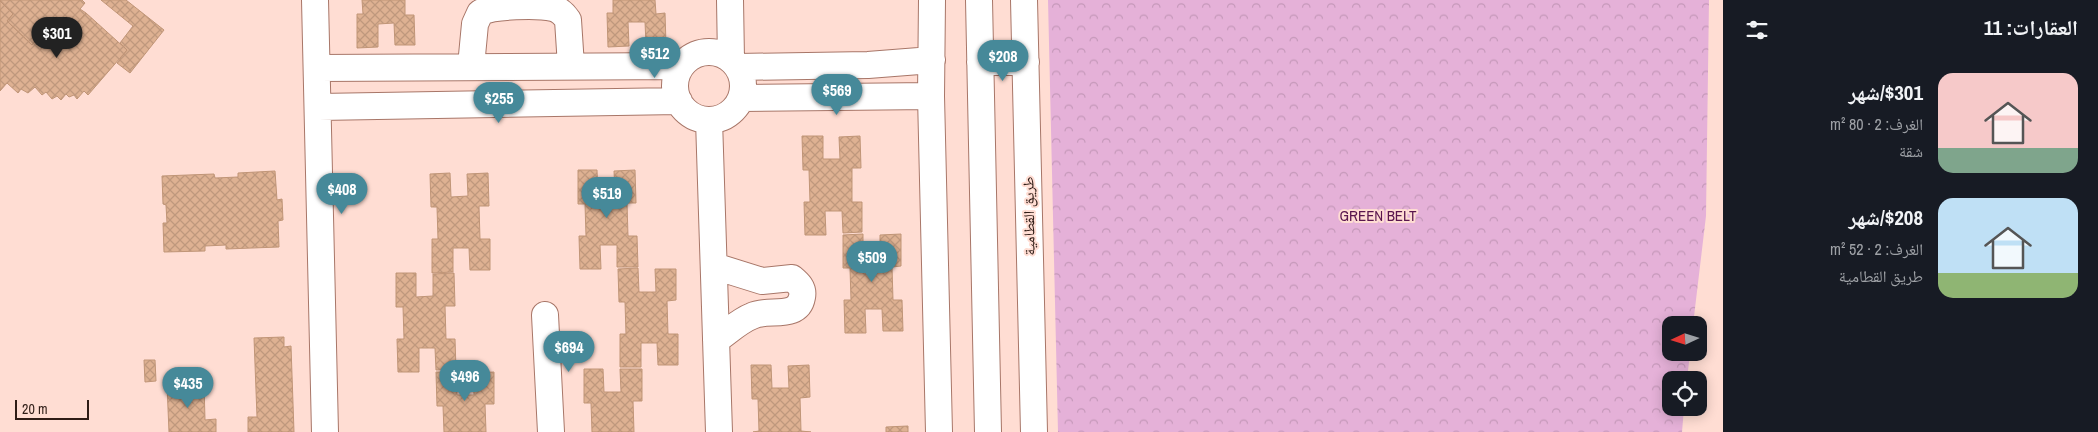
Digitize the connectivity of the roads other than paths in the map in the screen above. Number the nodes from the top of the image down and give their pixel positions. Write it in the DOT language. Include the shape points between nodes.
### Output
graph roads {
  1 [pos="315,0"];
  2 [pos="730,0"];
  3 [pos="932,0"];
  4 [pos="979,0"];
  5 [pos="1024,0"];
  6 [pos="932,60"];
  7 [pos="980,62"];
  8 [pos="1026,62"];
  9 [pos="734,63"];
  10 [pos="471,66"];
  11 [pos="571,66"];
  12 [pos="681,66"];
  13 [pos="318,68"];
  14 [pos="931,96"];
  15 [pos="742,98"];
  16 [pos="679,101"];
  17 [pos="319,107"];
  18 [pos="709,120"];
  19 [pos="714,266"];
  20 [pos="545,315"];
  21 [pos="716,340"];
  22 [pos="325,432"];
  23 [pos="551,432"];
  24 [pos="719,432"];
  25 [pos="939,432"];
  26 [pos="988,432"];
  27 [pos="1034,432"];
  1 -- 13 [label="street"];
  2 -- 9 [label="street"];
  3 -- 6 [label="street"];
  4 -- 7 [label="street"];
  5 -- 8 [label="street, طريق القطامية"];
  6 -- 9 [label="street" via="868,65"];
  6 -- 14 [label="street"];
  7 -- 8 [label="street"];
  7 -- 26 [label="street"];
  8 -- 27 [label="street, طريق القطامية"];
  9 -- 12 [label="street" via="722,54 704,52 695,54"];
  9 -- 15 [label="street" via="743,82"];
  10 -- 11 [label="street"];
  10 -- 11 [label="street" via="475,24 480,12 492,8 534,8 559,10 568,20"];
  10 -- 13 [label="street"];
  11 -- 12 [label="street"];
  12 -- 16 [label="street" via="675,83"];
  13 -- 17 [label="street"];
  14 -- 15 [label="street"];
  14 -- 25 [label="street"];
  15 -- 18 [label="street" via="725,116"];
  16 -- 17 [label="street"];
  16 -- 18 [label="street" via="688,113"];
  17 -- 22 [label="street"];
  18 -- 19 [label="street"];
  19 -- 21 [label="street"];
  19 -- 21 [label="street" via="762,280 792,278 800,285 803,295 800,305 792,311 751,316"];
  20 -- 23 [label="street"];
  21 -- 24 [label="street"];
}
